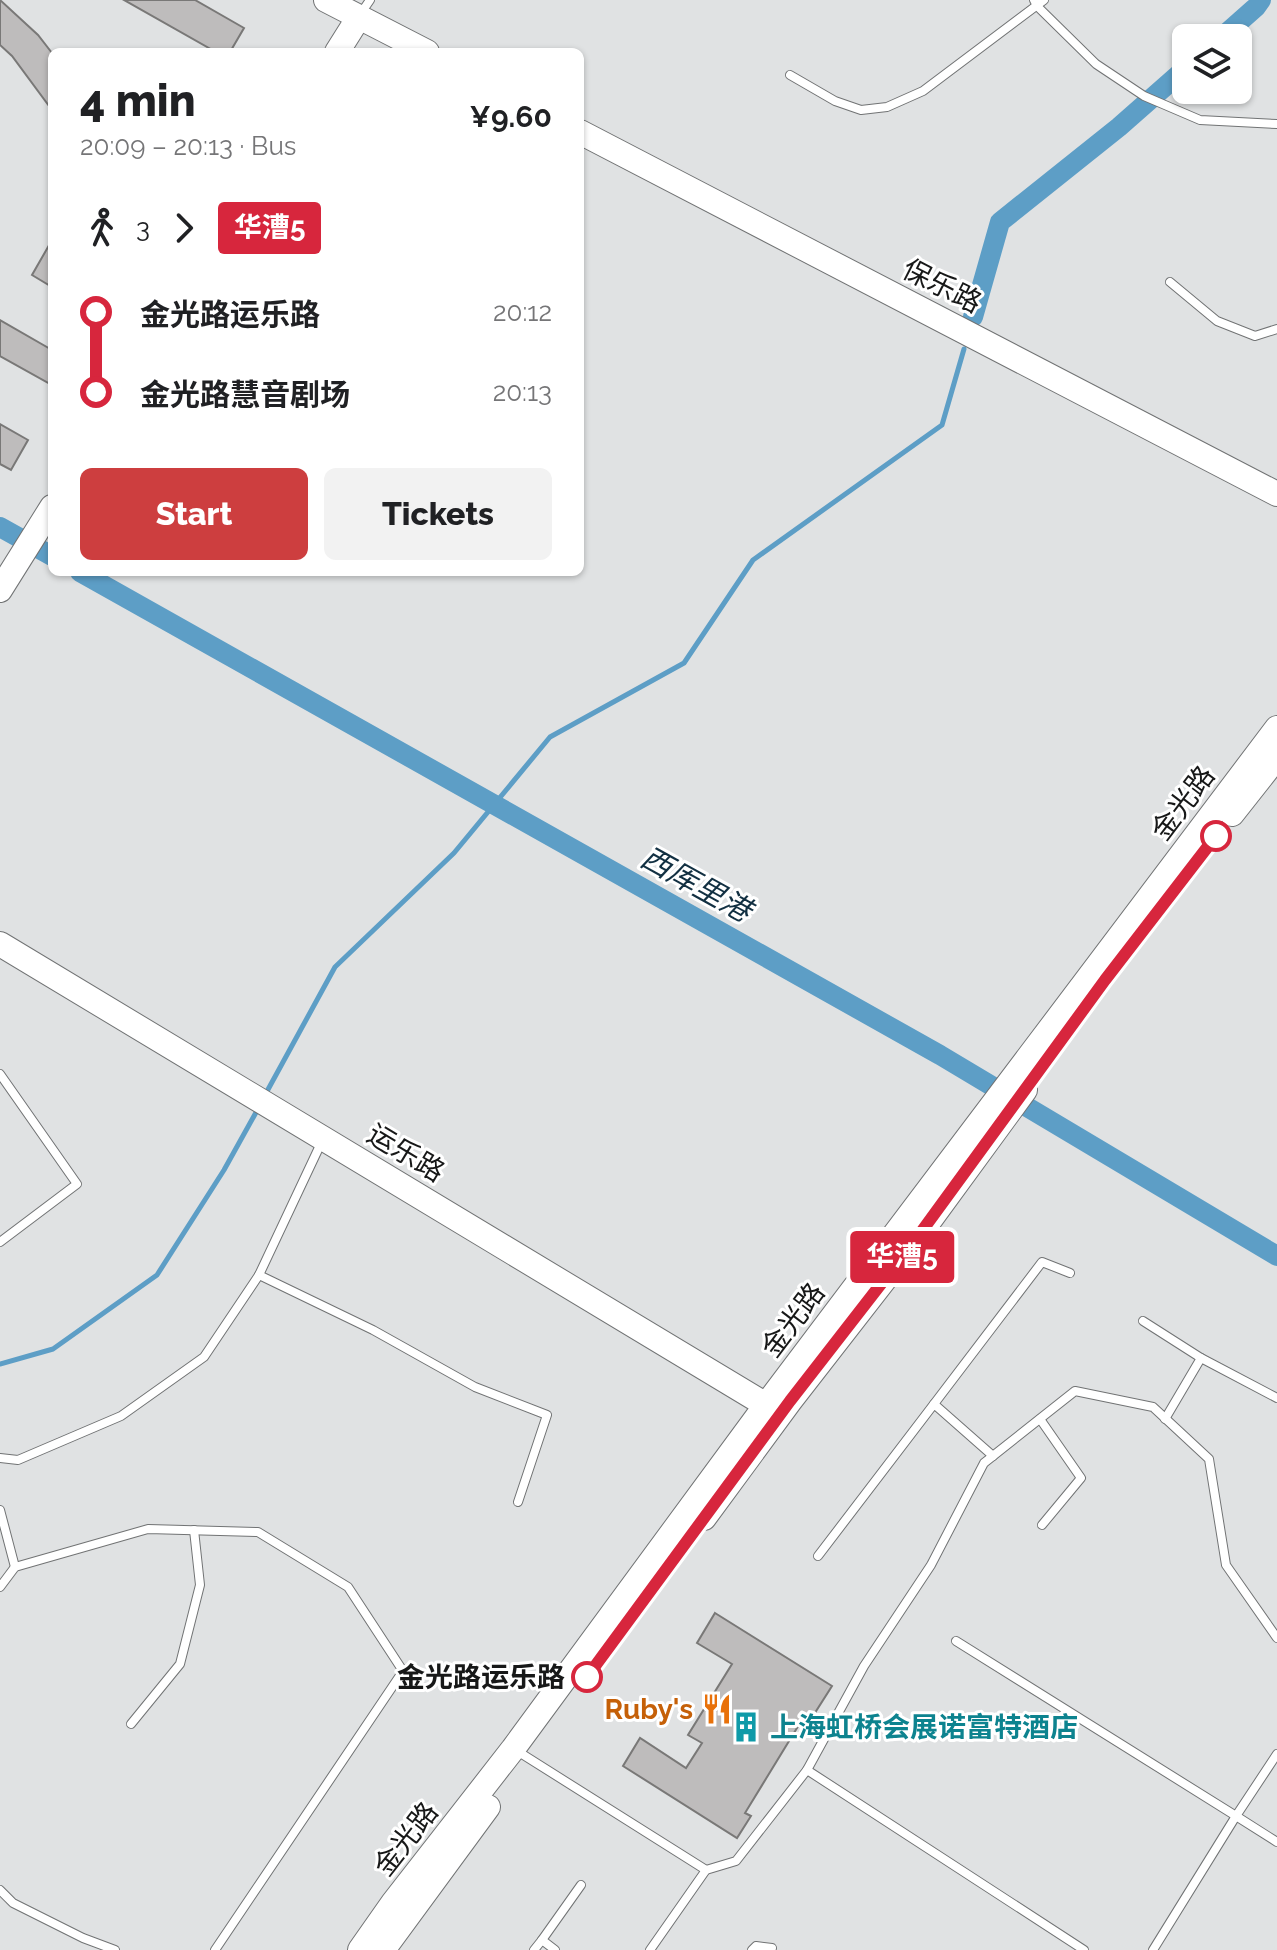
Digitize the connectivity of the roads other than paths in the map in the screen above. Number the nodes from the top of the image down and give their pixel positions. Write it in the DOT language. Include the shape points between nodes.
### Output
graph roads {
  1 [pos="326,0"];
  2 [pos="1038,2"];
  3 [pos="365,8"];
  4 [pos="340,48"];
  5 [pos="421,48"];
  6 [pos="790,75"];
  7 [pos="1277,124"];
  8 [pos="584,134"];
  9 [pos="1170,282"];
  10 [pos="1277,329"];
  11 [pos="1277,494"];
  12 [pos="48,513"];
  13 [pos="4,583"];
  14 [pos="1277,728"];
  15 [pos="1277,757"];
  16 [pos="0,944"];
  17 [pos="0,1074"];
  18 [pos="985,1130"];
  19 [pos="323,1139"];
  20 [pos="0,1242"];
  21 [pos="1070,1273"];
  22 [pos="259,1275"];
  23 [pos="1143,1321"];
  24 [pos="1201,1358"];
  25 [pos="1277,1398"];
  26 [pos="934,1404"];
  27 [pos="774,1408"];
  28 [pos="1040,1419"];
  29 [pos="1165,1419"];
  30 [pos="993,1456"];
  31 [pos="0,1458"];
  32 [pos="518,1502"];
  33 [pos="0,1510"];
  34 [pos="1042,1525"];
  35 [pos="194,1530"];
  36 [pos="818,1556"];
  37 [pos="15,1567"];
  38 [pos="0,1587"];
  39 [pos="1277,1638"];
  40 [pos="956,1641"];
  41 [pos="131,1724"];
  42 [pos="520,1753"];
  43 [pos="1277,1754"];
  44 [pos="807,1770"];
  45 [pos="1236,1816"];
  46 [pos="1277,1842"];
  47 [pos="706,1870"];
  48 [pos="581,1885"];
  49 [pos="0,1890"];
  50 [pos="542,1940"];
  51 [pos="772,1948"];
  52 [pos="115,1950"];
  53 [pos="215,1950"];
  54 [pos="360,1950"];
  55 [pos="383,1950"];
  56 [pos="534,1950"];
  57 [pos="555,1950"];
  58 [pos="650,1950"];
  59 [pos="752,1950"];
  60 [pos="1084,1950"];
  61 [pos="1153,1950"];
  1 -- 3 [label="street"];
  2 -- 6 [label="lane" via="923,91 887,107 861,110"];
  2 -- 7 [label="lane" via="1096,64 1144,96 1200,120"];
  3 -- 4 [label="street"];
  3 -- 5 [label="street"];
  8 -- 11 [label="street, 保乐路"];
  9 -- 10 [label="lane" via="1217,321 1255,336"];
  12 -- 13 [label="street"];
  14 -- 18 [label="street, 金光路" via="1012,1079"];
  15 -- 18 [label="street, 金光路" via="1040,1069"];
  16 -- 19 [label="street, 运乐路"];
  17 -- 20 [label="lane" via="77,1184"];
  18 -- 27 [label="street, 金光路"];
  19 -- 22 [label="lane"];
  19 -- 27 [label="street, 运乐路"];
  21 -- 26 [label="lane" via="1042,1262"];
  22 -- 31 [label="lane" via="204,1357 121,1416 18,1460"];
  22 -- 32 [label="lane" via="475,1387 547,1415"];
  23 -- 24 [label="lane"];
  24 -- 25 [label="lane"];
  24 -- 29 [label="lane"];
  26 -- 30 [label="lane"];
  26 -- 36 [label="lane"];
  27 -- 42 [label="street, 金光路"];
  28 -- 29 [label="lane" via="1075,1391 1153,1407"];
  28 -- 30 [label="lane"];
  28 -- 34 [label="lane" via="1081,1478"];
  29 -- 39 [label="lane" via="1209,1459 1226,1565"];
  30 -- 44 [label="lane" via="984,1463 931,1565 864,1666"];
  33 -- 37 [label="lane"];
  35 -- 37 [label="lane" via="148,1529"];
  35 -- 41 [label="lane" via="200,1585 180,1664"];
  35 -- 53 [label="lane" via="258,1532 348,1587 403,1671"];
  37 -- 38 [label="lane"];
  40 -- 45 [label="lane"];
  42 -- 47 [label="lane"];
  42 -- 54 [label="street, 金光路" via="393,1903"];
  42 -- 55 [label="street, 金光路"];
  43 -- 45 [label="lane"];
  44 -- 47 [label="lane" via="736,1861"];
  44 -- 60 [label="lane"];
  45 -- 46 [label="lane"];
  45 -- 61 [label="lane"];
  47 -- 58 [label="lane"];
  48 -- 50 [label="lane"];
  49 -- 52 [label="lane" via="13,1903"];
  50 -- 56 [label="lane"];
  50 -- 57 [label="lane"];
  51 -- 59 [label="lane"];
}
